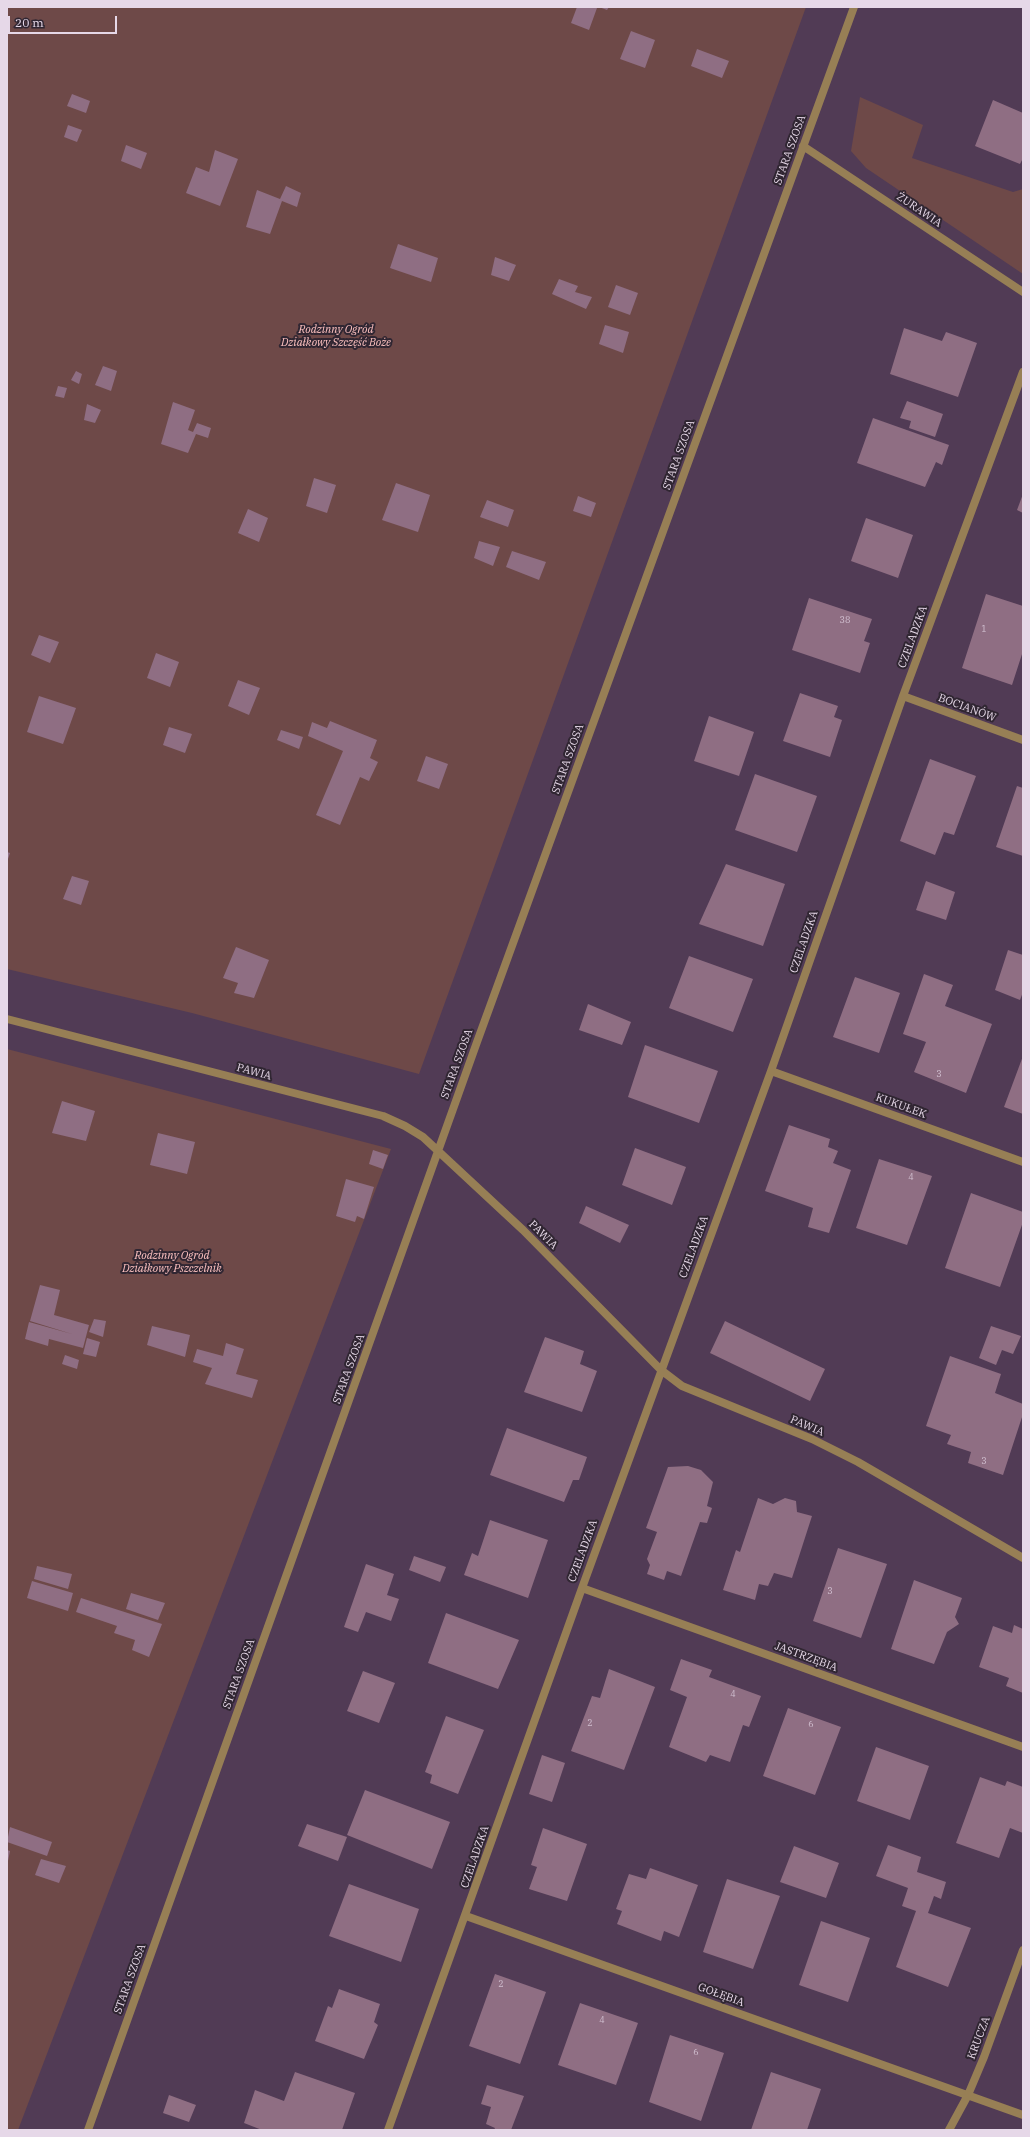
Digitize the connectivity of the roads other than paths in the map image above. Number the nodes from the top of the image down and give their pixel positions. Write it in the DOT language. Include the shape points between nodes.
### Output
graph roads {
  1 [pos="854,7"];
  2 [pos="803,146"];
  3 [pos="1023,292"];
  4 [pos="1023,372"];
  5 [pos="903,696"];
  6 [pos="1023,740"];
  7 [pos="7,1019"];
  8 [pos="771,1070"];
  9 [pos="438,1152"];
  10 [pos="1023,1162"];
  11 [pos="661,1370"];
  12 [pos="1023,1558"];
  13 [pos="582,1588"];
  14 [pos="1023,1747"];
  15 [pos="466,1916"];
  16 [pos="1023,1950"];
  17 [pos="968,2095"];
  18 [pos="1023,2115"];
  19 [pos="88,2130"];
  20 [pos="388,2130"];
  21 [pos="949,2130"];
  1 -- 2 [label="street, STARA SZOSA"];
  2 -- 3 [label="street, ŻURAWIA"];
  2 -- 9 [label="street, STARA SZOSA"];
  4 -- 5 [label="street, CZELADZKA"];
  5 -- 6 [label="street, BOCIANÓW"];
  5 -- 8 [label="street, CZELADZKA"];
  7 -- 9 [label="street, PAWIA" via="383,1116 423,1137"];
  8 -- 10 [label="street, KUKUŁEK"];
  8 -- 11 [label="street, CZELADZKA"];
  9 -- 11 [label="street, PAWIA" via="523,1230"];
  9 -- 19 [label="street, STARA SZOSA"];
  11 -- 12 [label="street, PAWIA" via="682,1386 812,1438"];
  11 -- 13 [label="street, CZELADZKA"];
  13 -- 14 [label="street, JASTRZĘBIA"];
  13 -- 15 [label="street, CZELADZKA"];
  15 -- 17 [label="street, GOŁĘBIA"];
  15 -- 20 [label="street, CZELADZKA"];
  16 -- 17 [label="street, KRUCZA"];
  17 -- 18 [label="street, GOŁĘBIA"];
  17 -- 21 [label="street, KRUCZA"];
}
